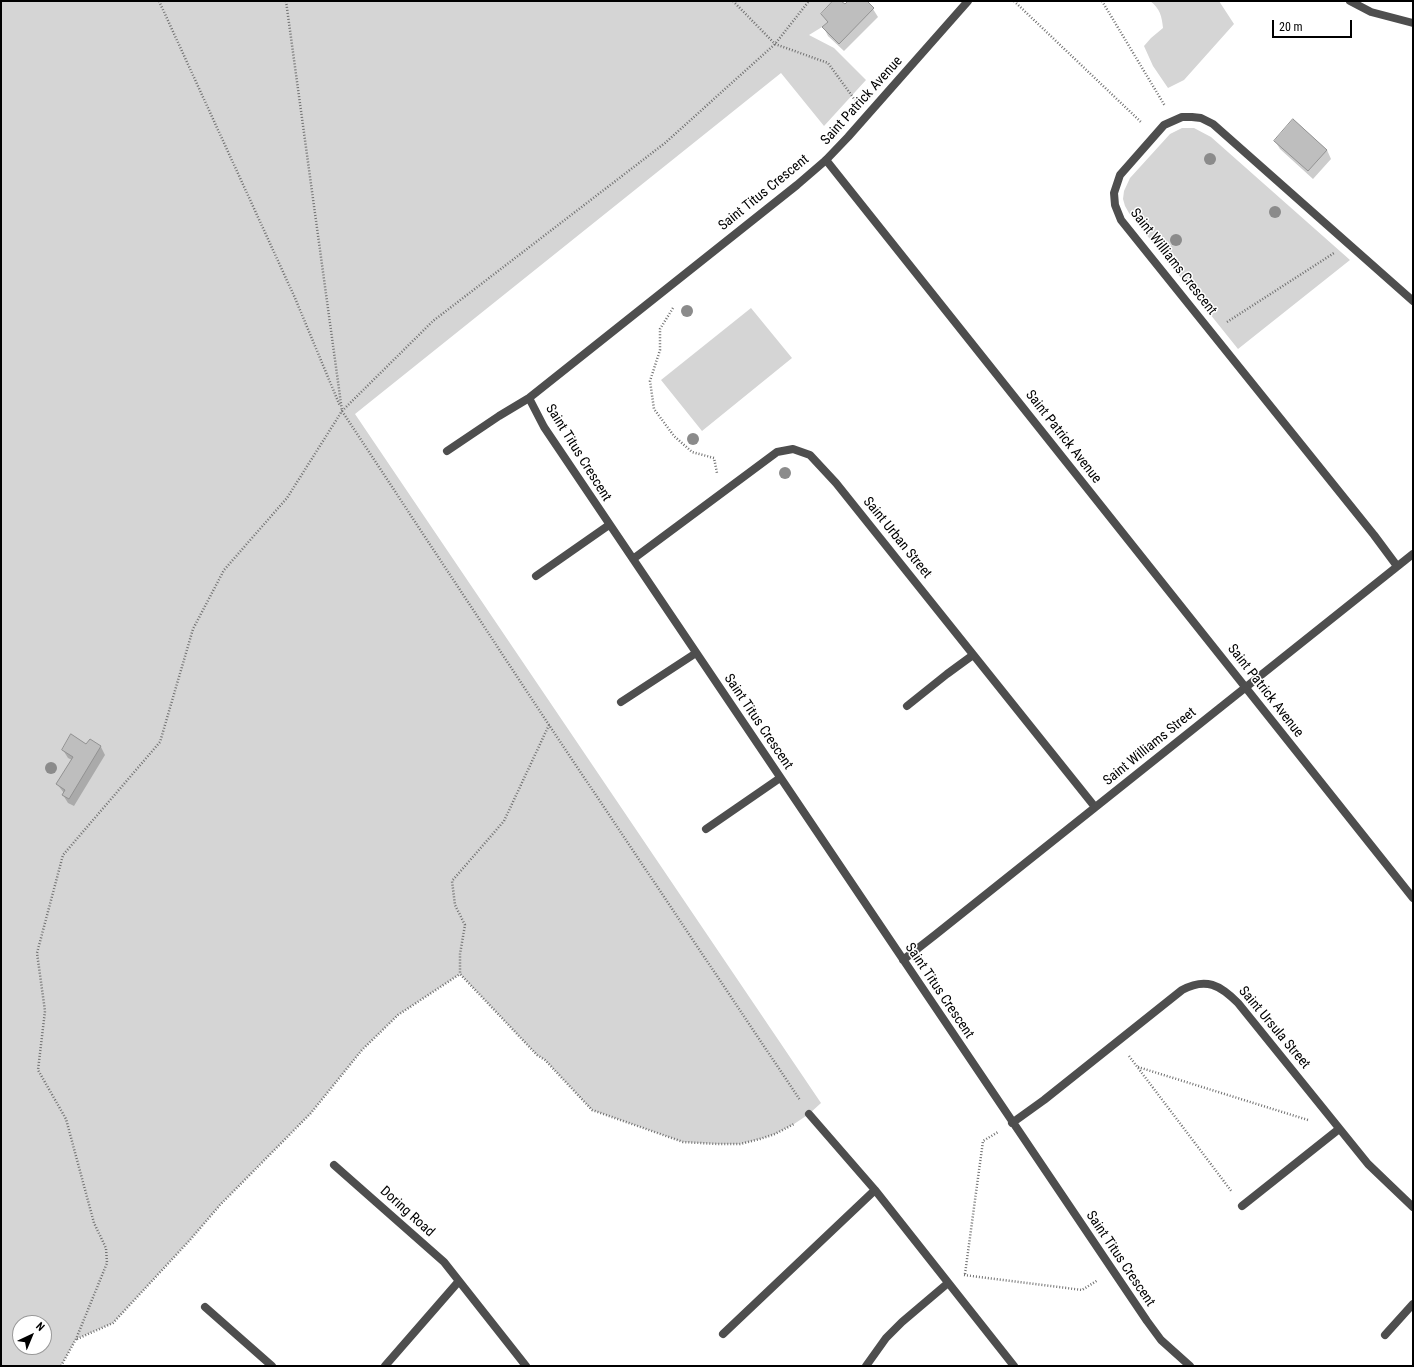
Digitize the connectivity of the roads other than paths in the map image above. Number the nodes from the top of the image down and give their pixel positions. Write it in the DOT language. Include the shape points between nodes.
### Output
graph roads {
  1 [pos="968,1"];
  2 [pos="1350,1"];
  3 [pos="1413,24"];
  4 [pos="826,160"];
  5 [pos="1413,301"];
  6 [pos="530,398"];
  7 [pos="447,451"];
  8 [pos="609,525"];
  9 [pos="1413,554"];
  10 [pos="633,559"];
  11 [pos="1397,566"];
  12 [pos="536,576"];
  13 [pos="696,653"];
  14 [pos="973,655"];
  15 [pos="1245,687"];
  16 [pos="621,702"];
  17 [pos="907,706"];
  18 [pos="780,778"];
  19 [pos="1095,807"];
  20 [pos="706,829"];
  21 [pos="1413,898"];
  22 [pos="903,960"];
  23 [pos="809,1114"];
  24 [pos="1012,1123"];
  25 [pos="1339,1129"];
  26 [pos="334,1165"];
  27 [pos="875,1190"];
  28 [pos="1242,1206"];
  29 [pos="1413,1207"];
  30 [pos="459,1282"];
  31 [pos="948,1283"];
  32 [pos="1413,1304"];
  33 [pos="205,1307"];
  34 [pos="723,1334"];
  35 [pos="1385,1335"];
  36 [pos="272,1366"];
  37 [pos="385,1366"];
  38 [pos="526,1366"];
  39 [pos="866,1366"];
  40 [pos="1014,1366"];
  41 [pos="1190,1366"];
  1 -- 4 [label="street, Saint Patrick Avenue"];
  2 -- 3 [label="street" via="1371,12"];
  4 -- 6 [label="street, Saint Titus Crescent"];
  4 -- 15 [label="street, Saint Patrick Avenue"];
  5 -- 11 [label="street, Saint Williams Crescent" via="1213,124 1201,118 1182,117 1164,125 1120,175 1114,193 1115,205 1121,220"];
  6 -- 7 [label="street"];
  6 -- 8 [label="street, Saint Titus Crescent" via="544,427"];
  8 -- 10 [label="street, Saint Titus Crescent"];
  8 -- 12 [label="street"];
  9 -- 11 [label="street, Saint Williams Street"];
  10 -- 13 [label="street, Saint Titus Crescent"];
  10 -- 14 [label="street, Saint Urban Street" via="777,452 793,449 810,455 836,483"];
  11 -- 15 [label="street, Saint Williams Street"];
  13 -- 16 [label="street"];
  13 -- 18 [label="street, Saint Titus Crescent"];
  14 -- 17 [label="street"];
  14 -- 19 [label="street, Saint Urban Street"];
  15 -- 19 [label="street, Saint Williams Street"];
  15 -- 21 [label="street, Saint Patrick Avenue"];
  18 -- 20 [label="street"];
  18 -- 22 [label="street, Saint Titus Crescent"];
  19 -- 22 [label="street, Saint Williams Street"];
  22 -- 24 [label="street, Saint Titus Crescent"];
  23 -- 27 [label="street"];
  24 -- 25 [label="street, Saint Ursula Street" via="1182,990 1198,983 1210,984 1225,990 1238,1003"];
  24 -- 41 [label="street, Saint Titus Crescent" via="1147,1322 1161,1340"];
  25 -- 28 [label="street"];
  25 -- 29 [label="street, Saint Ursula Street" via="1368,1164"];
  26 -- 30 [label="street, Doring Road" via="444,1262"];
  27 -- 31 [label="street"];
  27 -- 34 [label="street"];
  30 -- 37 [label="street"];
  30 -- 38 [label="street, Doring Road"];
  31 -- 39 [label="street" via="886,1338"];
  31 -- 40 [label="street"];
  32 -- 35 [label="street"];
  33 -- 36 [label="street"];
}
